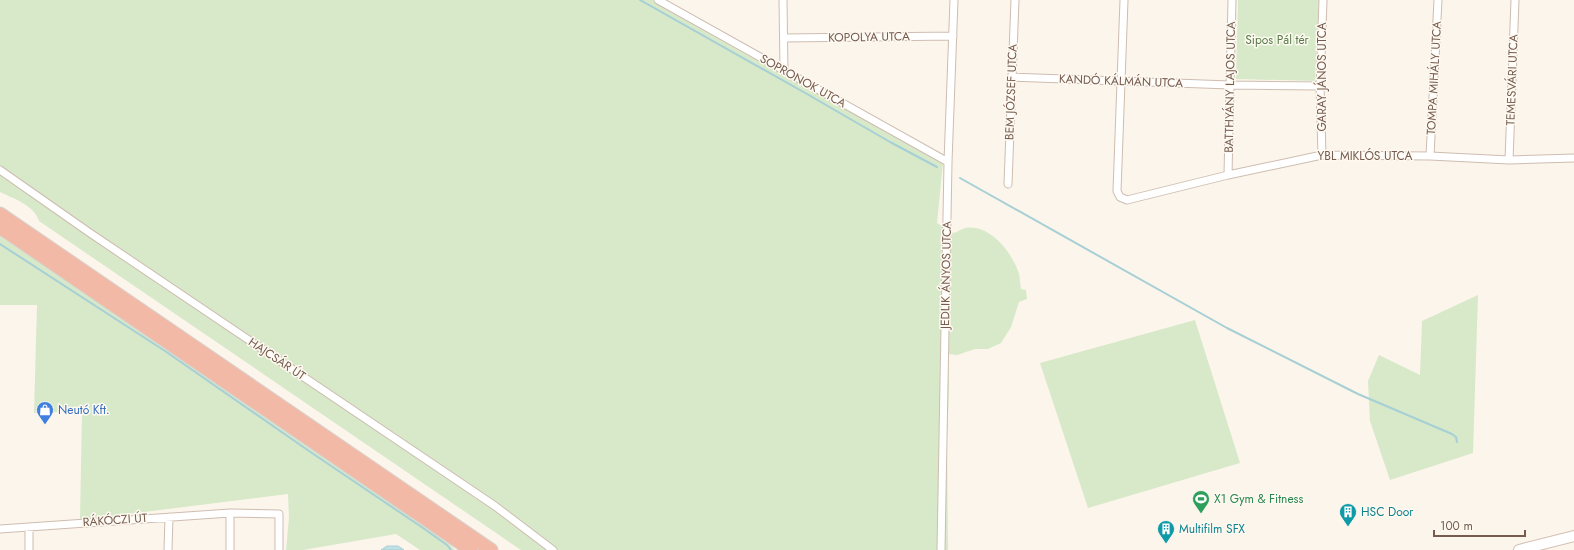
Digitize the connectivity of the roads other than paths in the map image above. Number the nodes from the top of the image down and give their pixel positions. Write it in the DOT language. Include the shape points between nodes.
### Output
graph roads {
  1 [pos="658,0"];
  2 [pos="783,0"];
  3 [pos="954,0"];
  4 [pos="1015,0"];
  5 [pos="1124,0"];
  6 [pos="1232,0"];
  7 [pos="1323,0"];
  8 [pos="1438,0"];
  9 [pos="1515,0"];
  10 [pos="953,36"];
  11 [pos="784,38"];
  12 [pos="784,71"];
  13 [pos="1011,77"];
  14 [pos="1120,82"];
  15 [pos="1230,85"];
  16 [pos="1320,86"];
  17 [pos="1322,155"];
  18 [pos="1430,156"];
  19 [pos="1574,158"];
  20 [pos="1510,160"];
  21 [pos="948,162"];
  22 [pos="0,170"];
  23 [pos="1228,174"];
  24 [pos="1008,184"];
  25 [pos="0,214"];
  26 [pos="0,227"];
  27 [pos="403,502"];
  28 [pos="230,513"];
  29 [pos="169,517"];
  30 [pos="29,527"];
  31 [pos="0,529"];
  32 [pos="1574,536"];
  33 [pos="29,550"];
  34 [pos="168,550"];
  35 [pos="230,550"];
  36 [pos="279,550"];
  37 [pos="457,550"];
  38 [pos="471,550"];
  39 [pos="491,550"];
  40 [pos="553,550"];
  41 [pos="942,550"];
  42 [pos="1519,550"];
  1 -- 12 [label="street, SOPRONOK UTCA"];
  2 -- 11 [label="street"];
  3 -- 10 [label="street, JEDLIK ÁNYOS UTCA"];
  4 -- 13 [label="street, BEM JÓZSEF UTCA"];
  5 -- 14 [label="street"];
  6 -- 15 [label="street, BATTHYÁNY LAJOS UTCA"];
  7 -- 16 [label="street, GARAY JÁNOS UTCA"];
  8 -- 18 [label="street, TOMPA MIHÁLY UTCA"];
  9 -- 20 [label="street, TEMESVÁRI UTCA"];
  10 -- 11 [label="street, KOPOLYA UTCA"];
  10 -- 21 [label="street, JEDLIK ÁNYOS UTCA"];
  11 -- 12 [label="street"];
  12 -- 21 [label="street, SOPRONOK UTCA"];
  13 -- 14 [label="street, KANDÓ KÁLMÁN UTCA"];
  13 -- 24 [label="street, BEM JÓZSEF UTCA"];
  14 -- 15 [label="street, KANDÓ KÁLMÁN UTCA"];
  14 -- 23 [label="street, YBL MIKLÓS UTCA" via="1117,191 1120,197 1127,200"];
  15 -- 16 [label="street"];
  15 -- 23 [label="street, BATTHYÁNY LAJOS UTCA"];
  16 -- 17 [label="street, GARAY JÁNOS UTCA"];
  17 -- 18 [label="street, YBL MIKLÓS UTCA"];
  17 -- 23 [label="street, YBL MIKLÓS UTCA"];
  18 -- 20 [label="street, YBL MIKLÓS UTCA"];
  19 -- 20 [label="street, YBL MIKLÓS UTCA"];
  21 -- 41 [label="street, JEDLIK ÁNYOS UTCA"];
  22 -- 40 [label="street, HAJCSÁR ÚT" via="495,506"];
  25 -- 39 [label="highway"];
  26 -- 27 [label="highway"];
  27 -- 37 [label="highway"];
  27 -- 38 [label="highway"];
  28 -- 29 [label="street, RÁKÓCZI ÚT"];
  28 -- 35 [label="street"];
  28 -- 36 [label="street, RÁKÓCZI ÚT" via="280,514"];
  29 -- 30 [label="street, RÁKÓCZI ÚT"];
  29 -- 34 [label="street"];
  30 -- 31 [label="street, RÁKÓCZI ÚT"];
  30 -- 33 [label="street"];
  32 -- 42 [label="main road"];
}
